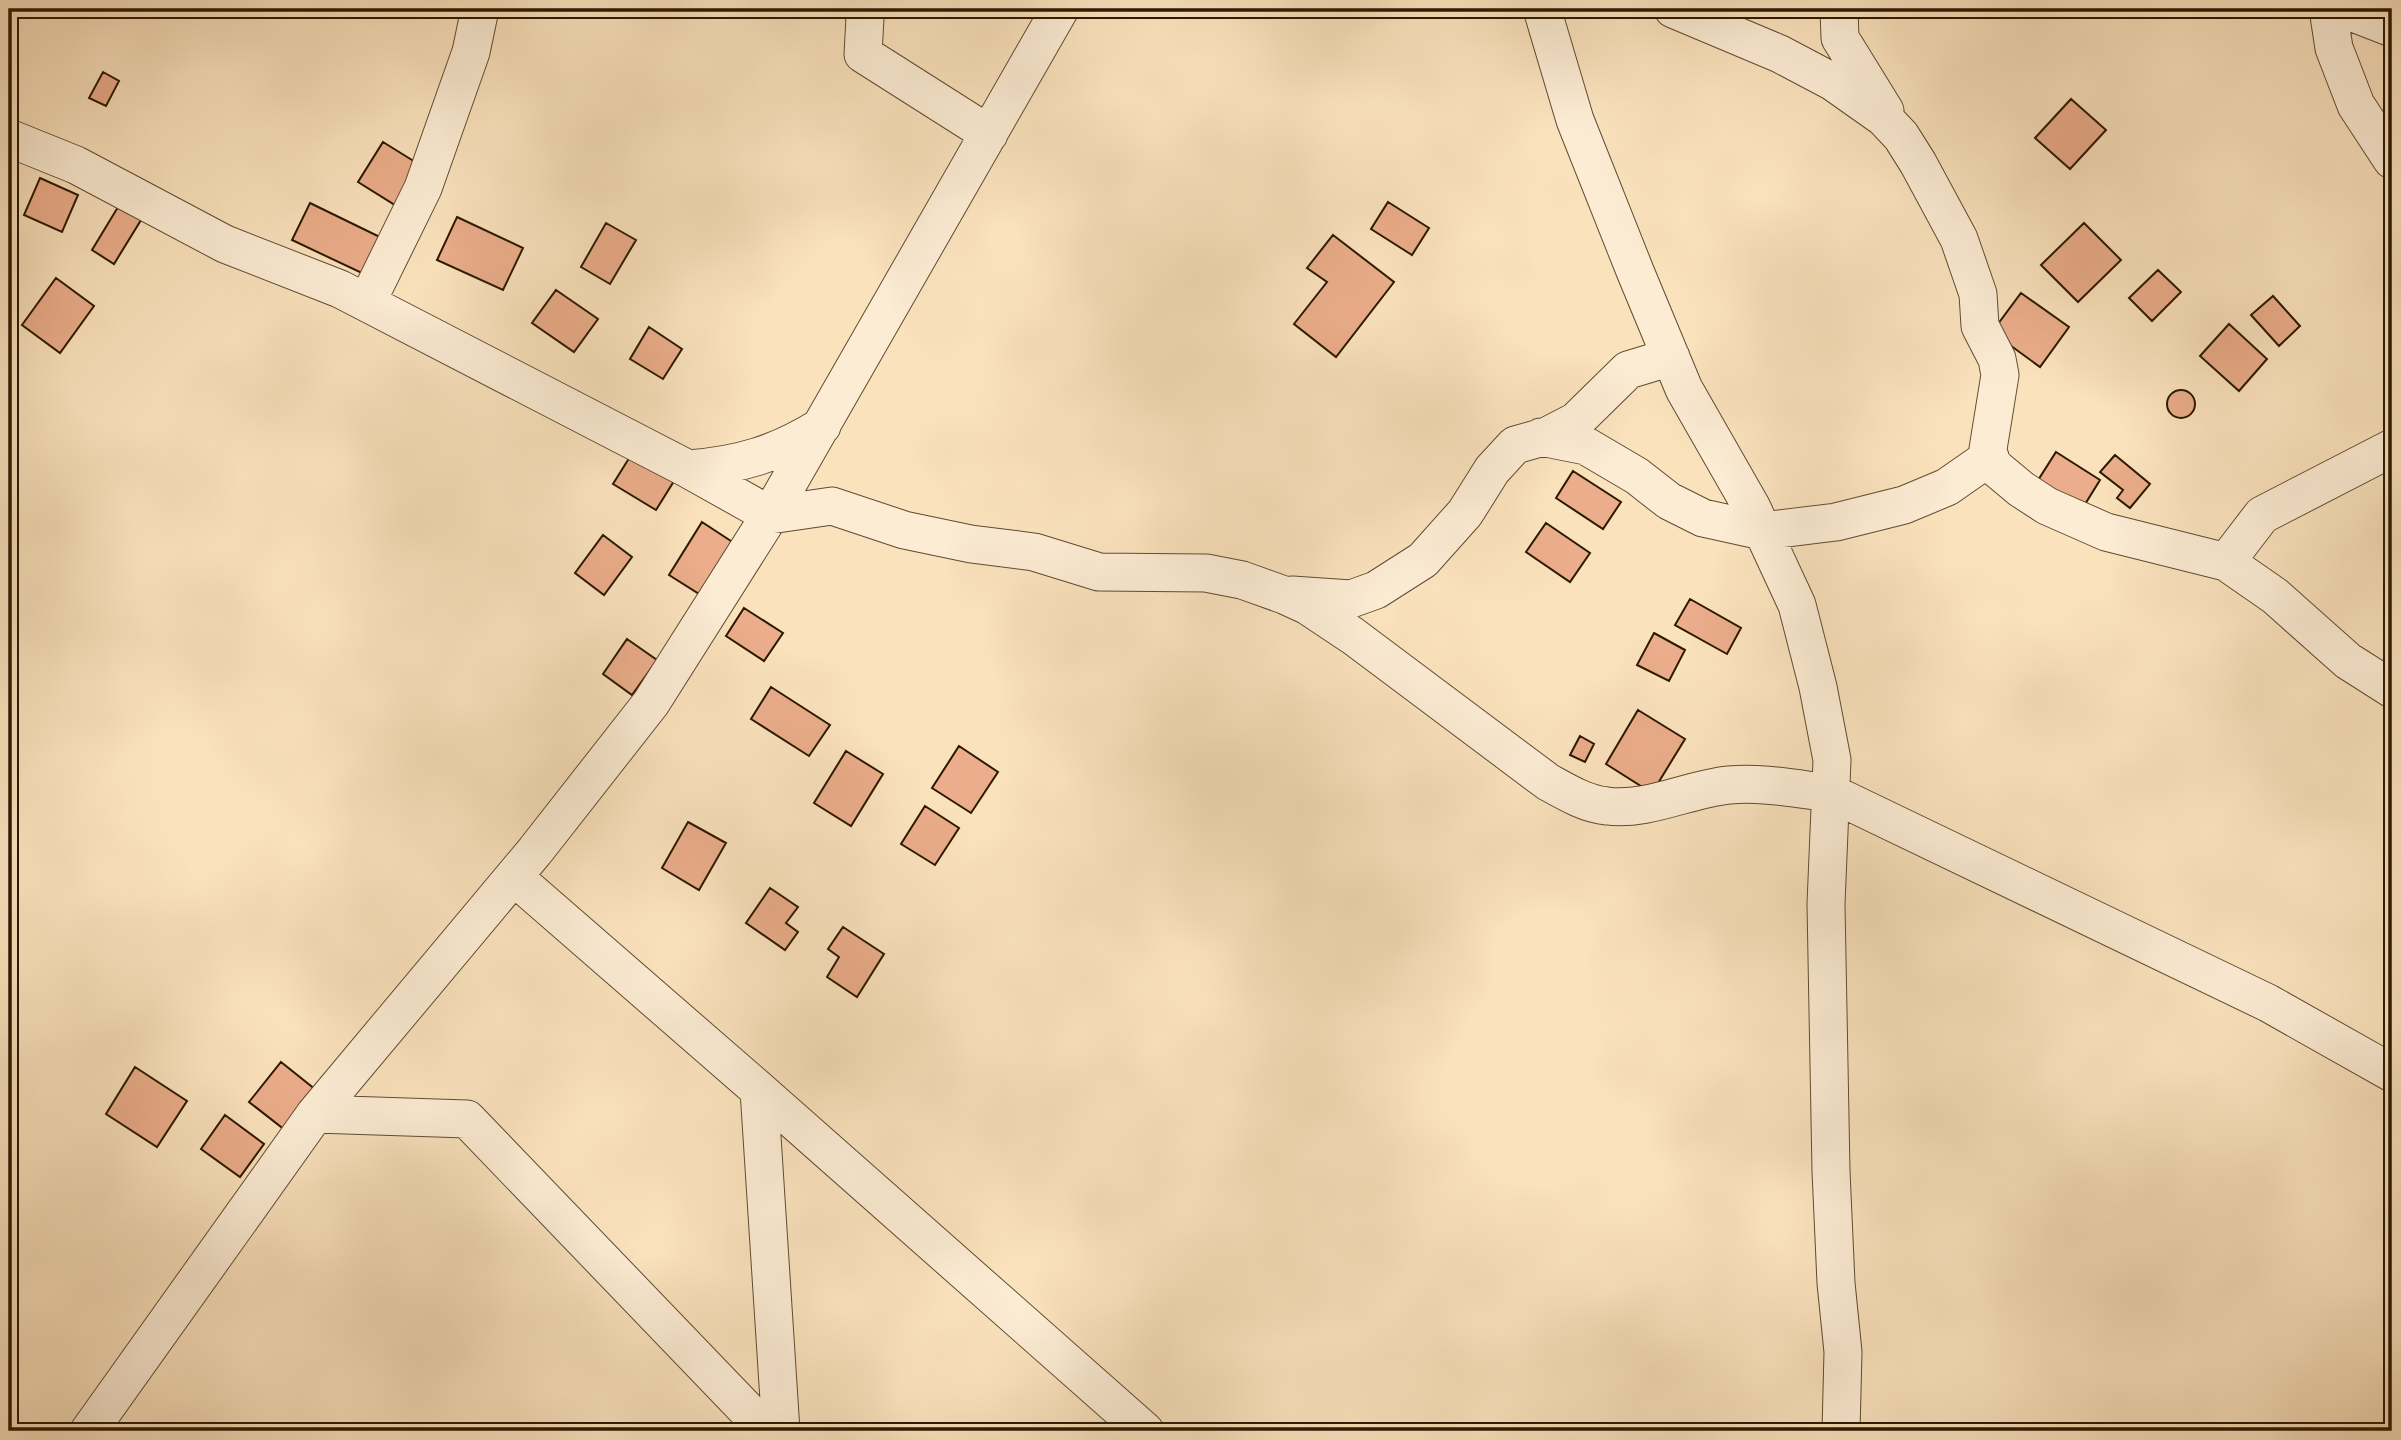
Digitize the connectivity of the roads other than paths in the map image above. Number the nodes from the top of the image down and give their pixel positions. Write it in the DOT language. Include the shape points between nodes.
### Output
graph roads {
  1 [pos="862,9"];
  2 [pos="1060,9"];
  3 [pos="1542,9"];
  4 [pos="1673,9"];
  5 [pos="1839,9"];
  6 [pos="2328,9"];
  7 [pos="2343,9"];
  8 [pos="486,10"];
  9 [pos="2392,29"];
  10 [pos="989,134"];
  11 [pos="1901,136"];
  12 [pos="9,138"];
  13 [pos="2392,160"];
  14 [pos="367,302"];
  15 [pos="1671,357"];
  16 [pos="822,426"];
  17 [pos="1541,437"];
  18 [pos="2392,448"];
  19 [pos="1990,457"];
  20 [pos="688,469"];
  21 [pos="770,515"];
  22 [pos="1762,531"];
  23 [pos="2226,562"];
  24 [pos="1284,594"];
  25 [pos="2392,689"];
  26 [pos="1831,793"];
  27 [pos="514,877"];
  28 [pos="2392,1073"];
  29 [pos="760,1090"];
  30 [pos="315,1114"];
  31 [pos="89,1431"];
  32 [pos="767,1431"];
  33 [pos="781,1431"];
  34 [pos="1145,1431"];
  35 [pos="1841,1431"];
  1 -- 10 [label="street" via="863,54"];
  2 -- 10 [label="street"];
  3 -- 15 [label="street" via="1575,120"];
  4 -- 11 [label="street" via="1833,82 1884,118"];
  5 -- 11 [label="street" via="1840,38"];
  6 -- 13 [label="street" via="2334,48 2356,105"];
  7 -- 9 [label="street"];
  8 -- 14 [label="street" via="424,188"];
  10 -- 16 [label="street"];
  11 -- 19 [label="street" via="1959,239 1978,294 1980,326 1997,359 2000,375"];
  12 -- 14 [label="street" via="76,165 225,244"];
  14 -- 20 [label="street"];
  15 -- 17 [label="street" via="1628,370 1576,421"];
  15 -- 22 [label="street"];
  16 -- 20 [label="street" via="764,456"];
  16 -- 21 [label="street"];
  17 -- 22 [label="street" via="1586,446 1703,518"];
  17 -- 24 [label="street" via="1515,445 1423,560 1376,590 1351,599"];
  18 -- 23 [label="street" via="2262,516"];
  19 -- 22 [label="street" via="1947,486 1904,505 1836,522"];
  19 -- 23 [label="street" via="2005,476 2047,506 2106,532"];
  20 -- 21 [label="street"];
  21 -- 24 [label="street" via="832,506 904,530 1034,552 1099,572 1206,573"];
  21 -- 27 [label="street" via="651,703"];
  22 -- 26 [label="street" via="1797,605 1832,760"];
  23 -- 25 [label="street" via="2275,596 2348,662"];
  24 -- 26 [label="street" via="1353,636 1548,782 1590,802 1641,806 1728,785"];
  26 -- 28 [label="street" via="2268,1003"];
  26 -- 35 [label="street" via="1826,916 1831,1185 1843,1352"];
  27 -- 29 [label="street"];
  27 -- 30 [label="street"];
  29 -- 33 [label="street"];
  29 -- 34 [label="street"];
  30 -- 31 [label="street"];
  30 -- 32 [label="street" via="467,1119"];
}
